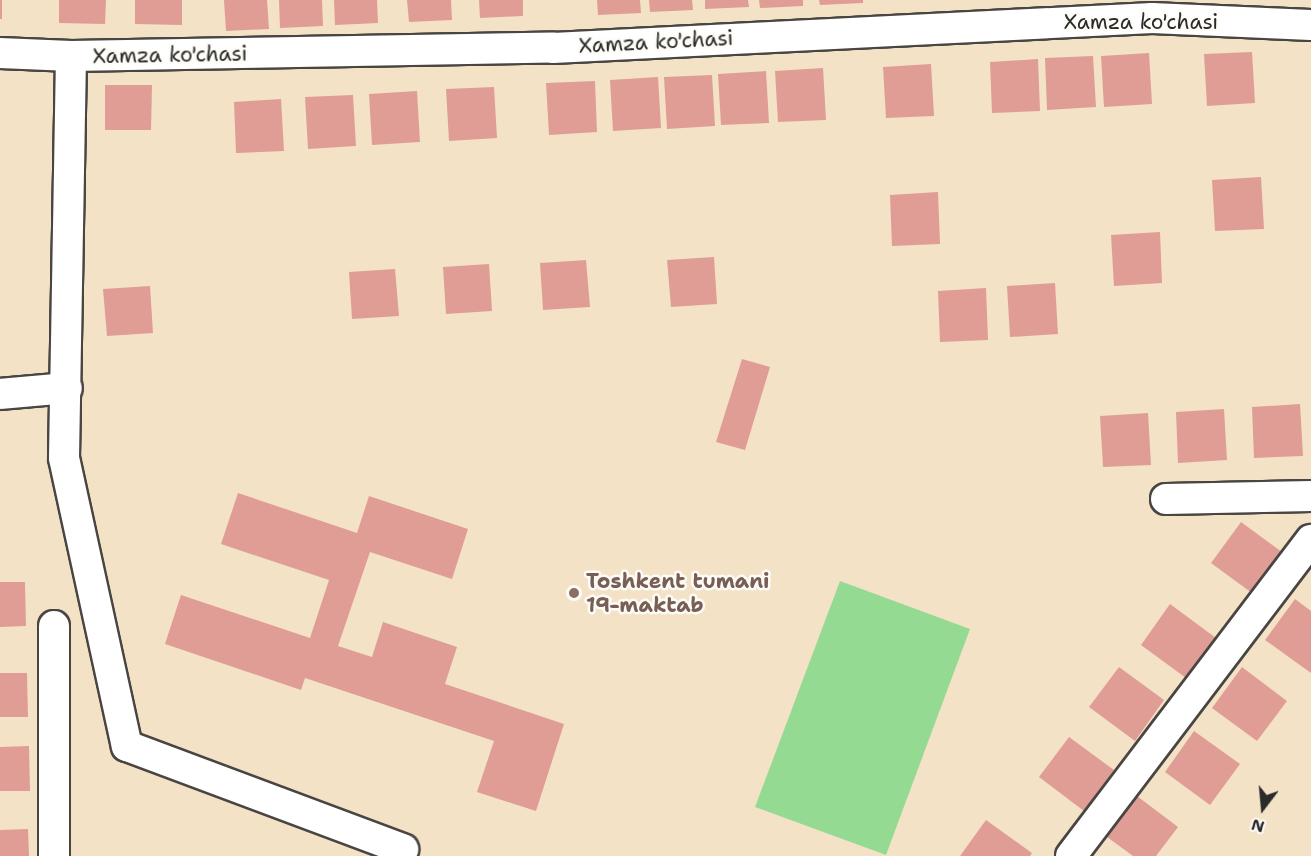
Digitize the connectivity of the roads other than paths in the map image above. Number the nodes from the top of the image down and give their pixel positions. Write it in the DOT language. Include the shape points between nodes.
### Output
graph roads {
  1 [pos="1311,25"];
  2 [pos="0,52"];
  3 [pos="71,56"];
  4 [pos="67,388"];
  5 [pos="0,394"];
  6 [pos="1311,496"];
  7 [pos="1166,499"];
  8 [pos="1311,540"];
  9 [pos="54,627"];
  10 [pos="404,849"];
  11 [pos="54,856"];
  12 [pos="1071,856"];
  1 -- 3 [label="street, Xamza ko'chasi" via="1152,18 553,48"];
  2 -- 3 [label="street, Xamza ko'chasi"];
  3 -- 4 [label="street"];
  4 -- 5 [label="street"];
  4 -- 10 [label="street" via="64,458 127,746"];
  6 -- 7 [label="street"];
  8 -- 12 [label="street"];
  9 -- 11 [label="street"];
}
